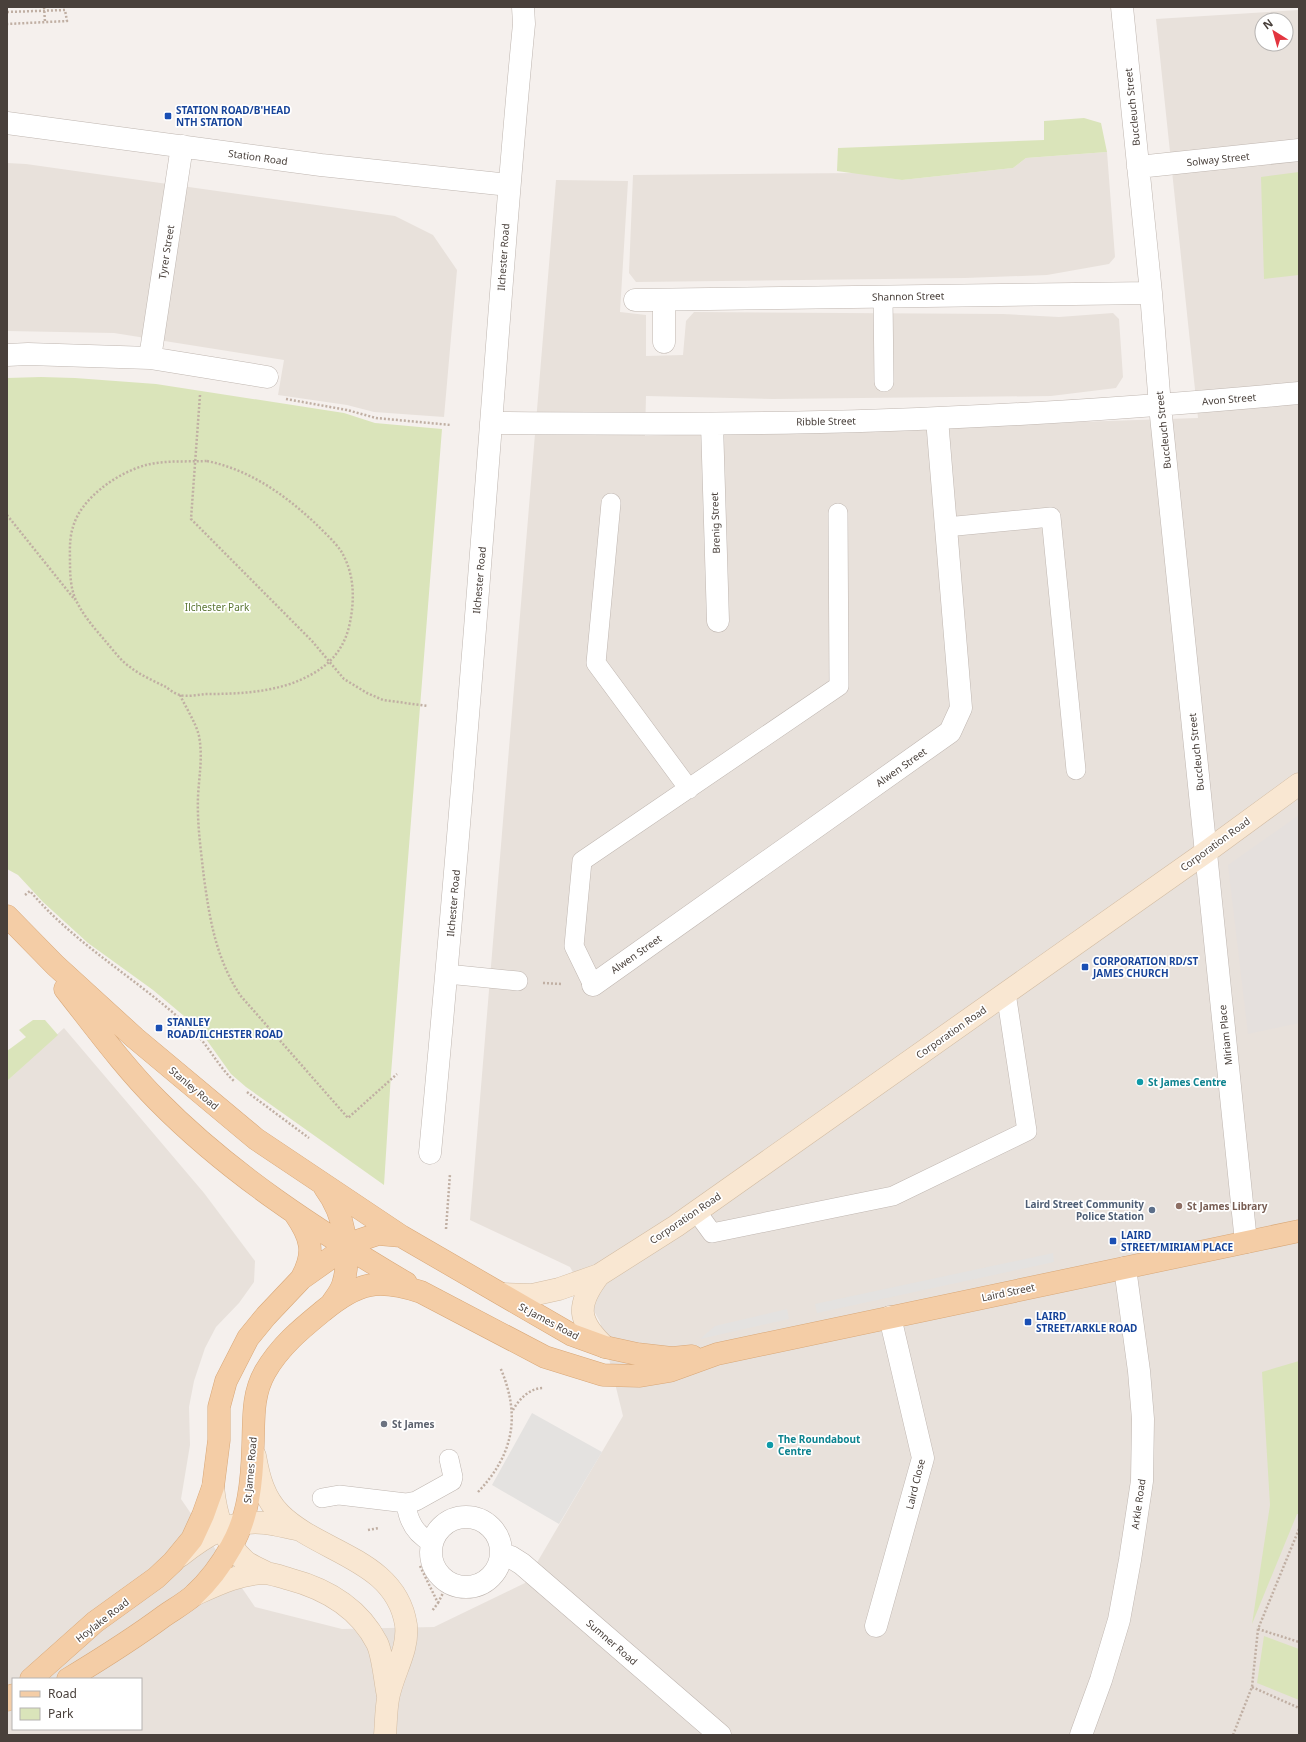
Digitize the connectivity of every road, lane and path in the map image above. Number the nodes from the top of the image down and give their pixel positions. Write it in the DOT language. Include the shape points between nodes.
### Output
graph roads {
  1 [pos="44,7"];
  2 [pos="1122,7"];
  3 [pos="7,12"];
  4 [pos="523,16"];
  5 [pos="45,22"];
  6 [pos="7,24"];
  7 [pos="7,123"];
  8 [pos="182,146"];
  9 [pos="1299,150"];
  10 [pos="1138,167"];
  11 [pos="509,186"];
  12 [pos="1151,293"];
  13 [pos="883,297"];
  14 [pos="635,300"];
  15 [pos="664,300"];
  16 [pos="664,342"];
  17 [pos="7,355"];
  18 [pos="150,358"];
  19 [pos="205,367"];
  20 [pos="267,377"];
  21 [pos="884,382"];
  22 [pos="1299,393"];
  23 [pos="1160,406"];
  24 [pos="937,418"];
  25 [pos="491,423"];
  26 [pos="712,424"];
  27 [pos="195,462"];
  28 [pos="610,503"];
  29 [pos="838,513"];
  30 [pos="7,516"];
  31 [pos="946,527"];
  32 [pos="76,602"];
  33 [pos="718,621"];
  34 [pos="329,663"];
  35 [pos="180,695"];
  36 [pos="428,706"];
  37 [pos="1076,770"];
  38 [pos="1299,784"];
  39 [pos="689,789"];
  40 [pos="1206,852"];
  41 [pos="23,896"];
  42 [pos="7,916"];
  43 [pos="447,974"];
  44 [pos="518,981"];
  45 [pos="593,985"];
  46 [pos="1006,993"];
  47 [pos="397,1074"];
  48 [pos="239,1085"];
  49 [pos="244,1090"];
  50 [pos="312,1140"];
  51 [pos="430,1153"];
  52 [pos="322,1185"];
  53 [pos="696,1211"];
  54 [pos="294,1212"];
  55 [pos="440,1226"];
  56 [pos="446,1230"];
  57 [pos="1299,1231"];
  58 [pos="444,1234"];
  59 [pos="401,1236"];
  60 [pos="1246,1242"];
  61 [pos="346,1247"];
  62 [pos="1125,1268"];
  63 [pos="600,1275"];
  64 [pos="301,1278"];
  65 [pos="420,1292"];
  66 [pos="502,1294"];
  67 [pos="332,1303"];
  68 [pos="890,1317"];
  69 [pos="605,1347"];
  70 [pos="717,1354"];
  71 [pos="254,1445"];
  72 [pos="449,1459"];
  73 [pos="213,1487"];
  74 [pos="322,1498"];
  75 [pos="406,1503"];
  76 [pos="242,1523"];
  77 [pos="1299,1529"];
  78 [pos="298,1530"];
  79 [pos="226,1537"];
  80 [pos="431,1542"];
  81 [pos="501,1554"];
  82 [pos="173,1562"];
  83 [pos="267,1573"];
  84 [pos="448,1583"];
  85 [pos="194,1595"];
  86 [pos="438,1604"];
  87 [pos="876,1626"];
  88 [pos="1258,1629"];
  89 [pos="1299,1642"];
  90 [pos="32,1678"];
  91 [pos="70,1678"];
  92 [pos="1252,1687"];
  93 [pos="388,1698"];
  94 [pos="1299,1708"];
  95 [pos="385,1735"];
  96 [pos="720,1735"];
  97 [pos="1081,1735"];
  98 [pos="1233,1735"];
  1 -- 5 [label="path, bridge"];
  2 -- 10 [label="street, Buccleuch Street"];
  3 -- 5 [label="path" via="65,10 67,21"];
  4 -- 11 [label="street, Ilchester Road"];
  5 -- 6 [label="path"];
  7 -- 8 [label="street, Station Road"];
  8 -- 11 [label="street, Station Road"];
  8 -- 18 [label="street, Tyrer Street"];
  9 -- 10 [label="street, Solway Street"];
  10 -- 12 [label="street, Buccleuch Street"];
  11 -- 25 [label="street, Ilchester Road"];
  12 -- 13 [label="street, Shannon Street"];
  12 -- 23 [label="street, Buccleuch Street"];
  13 -- 15 [label="street, Shannon Street"];
  13 -- 21 [label="lane"];
  14 -- 15 [label="street, Shannon Street"];
  15 -- 16 [label="street"];
  17 -- 18 [label="street"];
  18 -- 19 [label="street"];
  19 -- 20 [label="street"];
  19 -- 27 [label="path" via="197,421"];
  22 -- 23 [label="street, Avon Street"];
  23 -- 24 [label="street, Ribble Street"];
  23 -- 40 [label="street, Buccleuch Street"];
  24 -- 26 [label="street, Ribble Street"];
  24 -- 31 [label="street, Alwen Street"];
  25 -- 26 [label="street, Ribble Street"];
  25 -- 43 [label="street, Ilchester Road"];
  26 -- 33 [label="street, Brenig Street"];
  27 -- 32 [label="path" via="145,465 110,481 94,495 73,525 70,541 70,577"];
  27 -- 34 [label="path" via="191,519 312,641"];
  27 -- 34 [label="path" via="207,461 226,465 264,482 303,512 341,551 351,577 354,595 347,633 340,649"];
  28 -- 39 [label="lane" via="596,663"];
  29 -- 39 [label="lane" via="839,686"];
  30 -- 32 [label="path"];
  31 -- 37 [label="lane" via="1051,517"];
  31 -- 45 [label="street, Alwen Street" via="961,708 950,732"];
  32 -- 35 [label="path" via="130,668"];
  34 -- 35 [label="path" via="298,681 277,688 244,693"];
  34 -- 36 [label="path" via="344,679 383,700"];
  35 -- 47 [label="path" via="199,735 202,762 198,796 199,846 207,906 220,958 229,978 240,995 348,1118"];
  38 -- 40 [label="street, Corporation Road"];
  39 -- 45 [label="lane" via="582,861 574,946"];
  40 -- 46 [label="street, Corporation Road"];
  40 -- 60 [label="street, Miriam Place"];
  41 -- 48 [label="path" via="30,891 85,944 179,1017"];
  42 -- 52 [label="main road, Stanley Road" via="55,965 140,1043 256,1139"];
  42 -- 54 [label="main road, Stanley Road" via="136,1078 158,1101 220,1157"];
  43 -- 44 [label="lane"];
  43 -- 51 [label="street, Ilchester Road"];
  44 -- 45 [label="path"];
  46 -- 53 [label="street, Corporation Road"];
  46 -- 53 [label="lane" via="1026,1131 893,1196 712,1233"];
  49 -- 50 [label="path"];
  51 -- 56 [label="path" via="451,1155"];
  52 -- 59 [label="main road, Stanley Road"];
  52 -- 61 [label="main road, St James Road" via="331,1196 339,1215"];
  53 -- 63 [label="street, Corporation Road"];
  54 -- 61 [label="main road, Stanley Road"];
  54 -- 64 [label="main road, Stanley Road" via="306,1229 311,1249 308,1266"];
  55 -- 56 [label="path"];
  56 -- 58 [label="path"];
  57 -- 60 [label="main road, Laird Street"];
  59 -- 61 [label="main road, St James Road" via="378,1234"];
  59 -- 66 [label="main road, St James Road"];
  60 -- 62 [label="main road, Laird Street"];
  61 -- 64 [label="main road, St James Road"];
  61 -- 65 [label="main road, Stanley Road"];
  61 -- 67 [label="main road, St James Road" via="346,1268 342,1285"];
  62 -- 68 [label="main road, Laird Street"];
  62 -- 97 [label="street, Arkle Road" via="1143,1419 1142,1481 1119,1620"];
  63 -- 66 [label="street, Corporation Road" via="560,1289 532,1295"];
  63 -- 69 [label="street, Corporation Road" via="590,1286 582,1315 586,1327"];
  64 -- 73 [label="main road, St James Road" via="248,1338 226,1381 220,1407"];
  65 -- 67 [label="main road, St James Road" via="380,1283 348,1292"];
  65 -- 70 [label="main road, St James Road" via="545,1357 603,1375 640,1376 670,1371"];
  66 -- 69 [label="main road, St James Road" via="572,1335"];
  67 -- 71 [label="main road, St James Road" via="295,1334 278,1352 265,1372 257,1391 253,1413"];
  68 -- 70 [label="main road, Laird Street"];
  68 -- 87 [label="street, Laird Close" via="923,1458"];
  69 -- 70 [label="main road, St James Road" via="672,1358"];
  71 -- 76 [label="main road, St James Road" via="248,1506"];
  71 -- 78 [label="street" via="259,1479 266,1496 279,1513"];
  72 -- 75 [label="lane" via="452,1481 416,1501"];
  73 -- 79 [label="street" via="215,1508"];
  73 -- 82 [label="main road, St James Road" via="192,1539"];
  74 -- 75 [label="lane" via="339,1495"];
  75 -- 80 [label="lane" via="407,1515 413,1527"];
  76 -- 78 [label="street" via="265,1523"];
  76 -- 79 [label="main road, St James Road"];
  77 -- 88 [label="path"];
  78 -- 93 [label="street" via="356,1560 378,1576 392,1591 406,1625 405,1645"];
  79 -- 82 [label="street" via="199,1541"];
  79 -- 83 [label="street" via="246,1562"];
  79 -- 85 [label="main road, St James Road" via="217,1570"];
  80 -- 81 [label="street" via="437,1531 446,1523 457,1518 469,1517 480,1520 498,1536"];
  80 -- 84 [label="street" via="432,1566"];
  81 -- 84 [label="street" via="499,1566 483,1584 472,1588 459,1588"];
  81 -- 96 [label="street, Sumner Road" via="522,1564"];
  82 -- 90 [label="main road, Hoylake Road" via="156,1578 96,1622"];
  83 -- 85 [label="street" via="243,1576 216,1584"];
  83 -- 93 [label="street" via="321,1590 355,1612 378,1645"];
  84 -- 86 [label="path"];
  85 -- 91 [label="main road, St James Road" via="114,1652"];
  88 -- 89 [label="path"];
  88 -- 92 [label="path"];
  92 -- 94 [label="path"];
  92 -- 98 [label="path"];
  93 -- 95 [label="street"];
}
